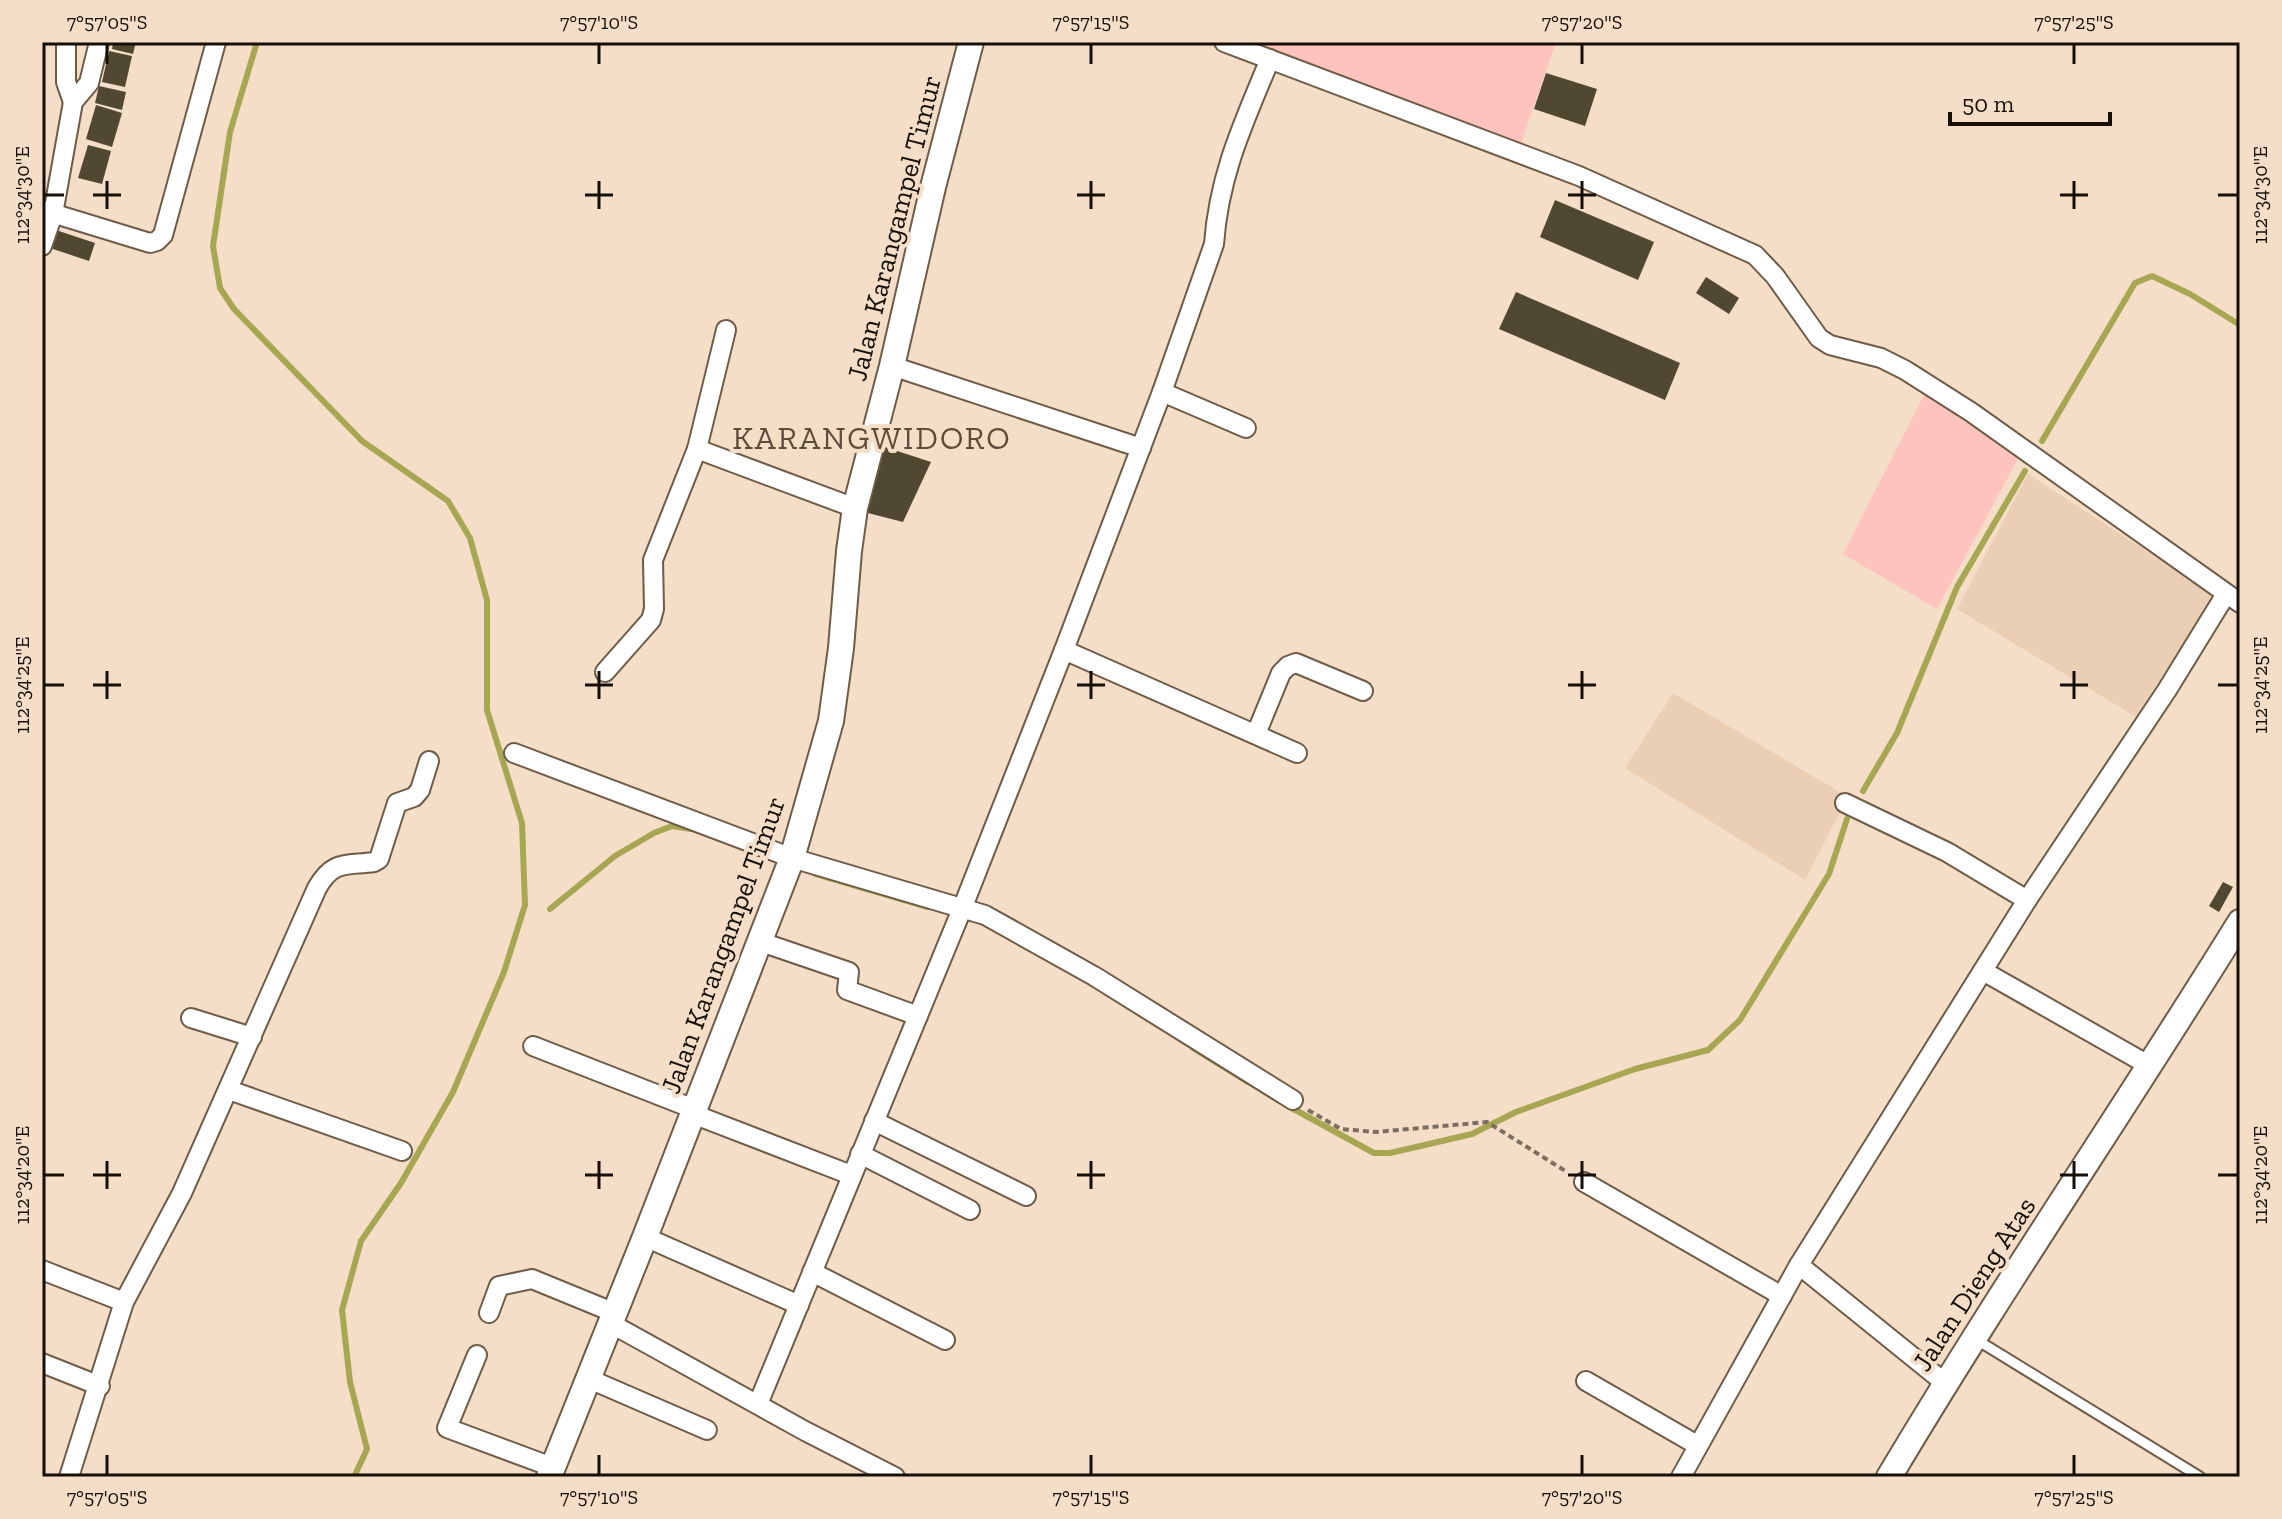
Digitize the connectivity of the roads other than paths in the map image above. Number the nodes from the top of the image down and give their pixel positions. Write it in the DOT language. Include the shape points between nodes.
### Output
graph roads {
  1 [pos="66,42"];
  2 [pos="99,42"];
  3 [pos="216,42"];
  4 [pos="971,42"];
  5 [pos="1224,42"];
  6 [pos="1270,59"];
  7 [pos="73,102"];
  8 [pos="48,212"];
  9 [pos="42,246"];
  10 [pos="726,330"];
  11 [pos="892,366"];
  12 [pos="1162,392"];
  13 [pos="1246,428"];
  14 [pos="1141,448"];
  15 [pos="697,449"];
  16 [pos="855,508"];
  17 [pos="2233,598"];
  18 [pos="1064,650"];
  19 [pos="605,672"];
  20 [pos="1363,691"];
  21 [pos="1256,734"];
  22 [pos="514,753"];
  23 [pos="1297,753"];
  24 [pos="429,761"];
  25 [pos="1845,803"];
  26 [pos="792,858"];
  27 [pos="2027,900"];
  28 [pos="962,909"];
  29 [pos="2240,922"];
  30 [pos="761,942"];
  31 [pos="1983,971"];
  32 [pos="918,1016"];
  33 [pos="191,1018"];
  34 [pos="252,1037"];
  35 [pos="533,1046"];
  36 [pos="2150,1066"];
  37 [pos="229,1090"];
  38 [pos="1293,1100"];
  39 [pos="693,1112"];
  40 [pos="874,1121"];
  41 [pos="402,1151"];
  42 [pos="860,1154"];
  43 [pos="851,1175"];
  44 [pos="1584,1182"];
  45 [pos="1026,1196"];
  46 [pos="970,1210"];
  47 [pos="645,1237"];
  48 [pos="1799,1265"];
  49 [pos="42,1270"];
  50 [pos="812,1272"];
  51 [pos="1782,1296"];
  52 [pos="124,1302"];
  53 [pos="799,1305"];
  54 [pos="489,1313"];
  55 [pos="613,1318"];
  56 [pos="1974,1338"];
  57 [pos="945,1340"];
  58 [pos="477,1355"];
  59 [pos="42,1363"];
  60 [pos="587,1378"];
  61 [pos="1586,1381"];
  62 [pos="1945,1383"];
  63 [pos="100,1386"];
  64 [pos="758,1404"];
  65 [pos="707,1430"];
  66 [pos="1697,1445"];
  67 [pos="550,1472"];
  68 [pos="69,1477"];
  69 [pos="895,1477"];
  70 [pos="1681,1477"];
  71 [pos="1889,1477"];
  72 [pos="2200,1477"];
  1 -- 7 [label="street" via="66,82"];
  2 -- 7 [label="street" via="89,83"];
  3 -- 8 [label="street" via="163,235 150,243"];
  4 -- 11 [label="street, Jalan Karangampel Timur"];
  5 -- 6 [label="street"];
  6 -- 12 [label="street" via="1232,149 1214,244"];
  6 -- 17 [label="street" via="1579,176 1755,255 1819,338 1905,370"];
  7 -- 8 [label="street"];
  8 -- 9 [label="street"];
  10 -- 15 [label="street"];
  11 -- 14 [label="street"];
  11 -- 16 [label="street, Jalan Karangampel Timur"];
  12 -- 13 [label="street"];
  12 -- 14 [label="street"];
  14 -- 18 [label="street"];
  15 -- 16 [label="street"];
  15 -- 19 [label="street" via="653,560 651,620"];
  16 -- 26 [label="street, Jalan Karangampel Timur" via="831,721"];
  17 -- 27 [label="street"];
  18 -- 21 [label="street"];
  18 -- 28 [label="street"];
  20 -- 21 [label="street" via="1296,663 1288,666"];
  21 -- 23 [label="street"];
  22 -- 26 [label="street"];
  24 -- 34 [label="street" via="420,790 397,803 379,859 338,865 323,878"];
  25 -- 27 [label="street" via="1947,852"];
  26 -- 28 [label="street"];
  26 -- 30 [label="street, Jalan Karangampel Timur"];
  27 -- 31 [label="street"];
  28 -- 32 [label="street"];
  28 -- 38 [label="street" via="985,915 1060,956"];
  29 -- 36 [label="street, Jalan Dieng Atas"];
  30 -- 32 [label="street" via="849,972 847,990"];
  30 -- 39 [label="street, Jalan Karangampel Timur"];
  31 -- 36 [label="street"];
  31 -- 48 [label="street"];
  32 -- 40 [label="street"];
  33 -- 34 [label="street"];
  34 -- 37 [label="street"];
  35 -- 39 [label="street"];
  36 -- 56 [label="street, Jalan Dieng Atas"];
  37 -- 41 [label="street"];
  37 -- 52 [label="street"];
  39 -- 43 [label="street"];
  39 -- 47 [label="street, Jalan Karangampel Timur"];
  40 -- 42 [label="street"];
  40 -- 45 [label="street"];
  42 -- 43 [label="street"];
  42 -- 46 [label="street"];
  43 -- 50 [label="street"];
  44 -- 51 [label="street"];
  47 -- 53 [label="street"];
  47 -- 55 [label="street, Jalan Karangampel Timur"];
  48 -- 51 [label="street"];
  48 -- 62 [label="street"];
  49 -- 52 [label="street"];
  50 -- 53 [label="street"];
  50 -- 57 [label="street"];
  51 -- 66 [label="street"];
  52 -- 63 [label="street"];
  53 -- 64 [label="street"];
  54 -- 55 [label="street" via="499,1286 532,1279"];
  55 -- 60 [label="street, Jalan Karangampel Timur"];
  55 -- 64 [label="street"];
  56 -- 62 [label="street, Jalan Dieng Atas"];
  56 -- 72 [label="lane"];
  58 -- 67 [label="street" via="447,1428"];
  59 -- 63 [label="street"];
  60 -- 65 [label="street"];
  60 -- 67 [label="street, Jalan Karangampel Timur"];
  61 -- 66 [label="street"];
  62 -- 71 [label="street, Jalan Dieng Atas"];
  63 -- 68 [label="street"];
  64 -- 69 [label="street"];
  66 -- 70 [label="street"];
}
